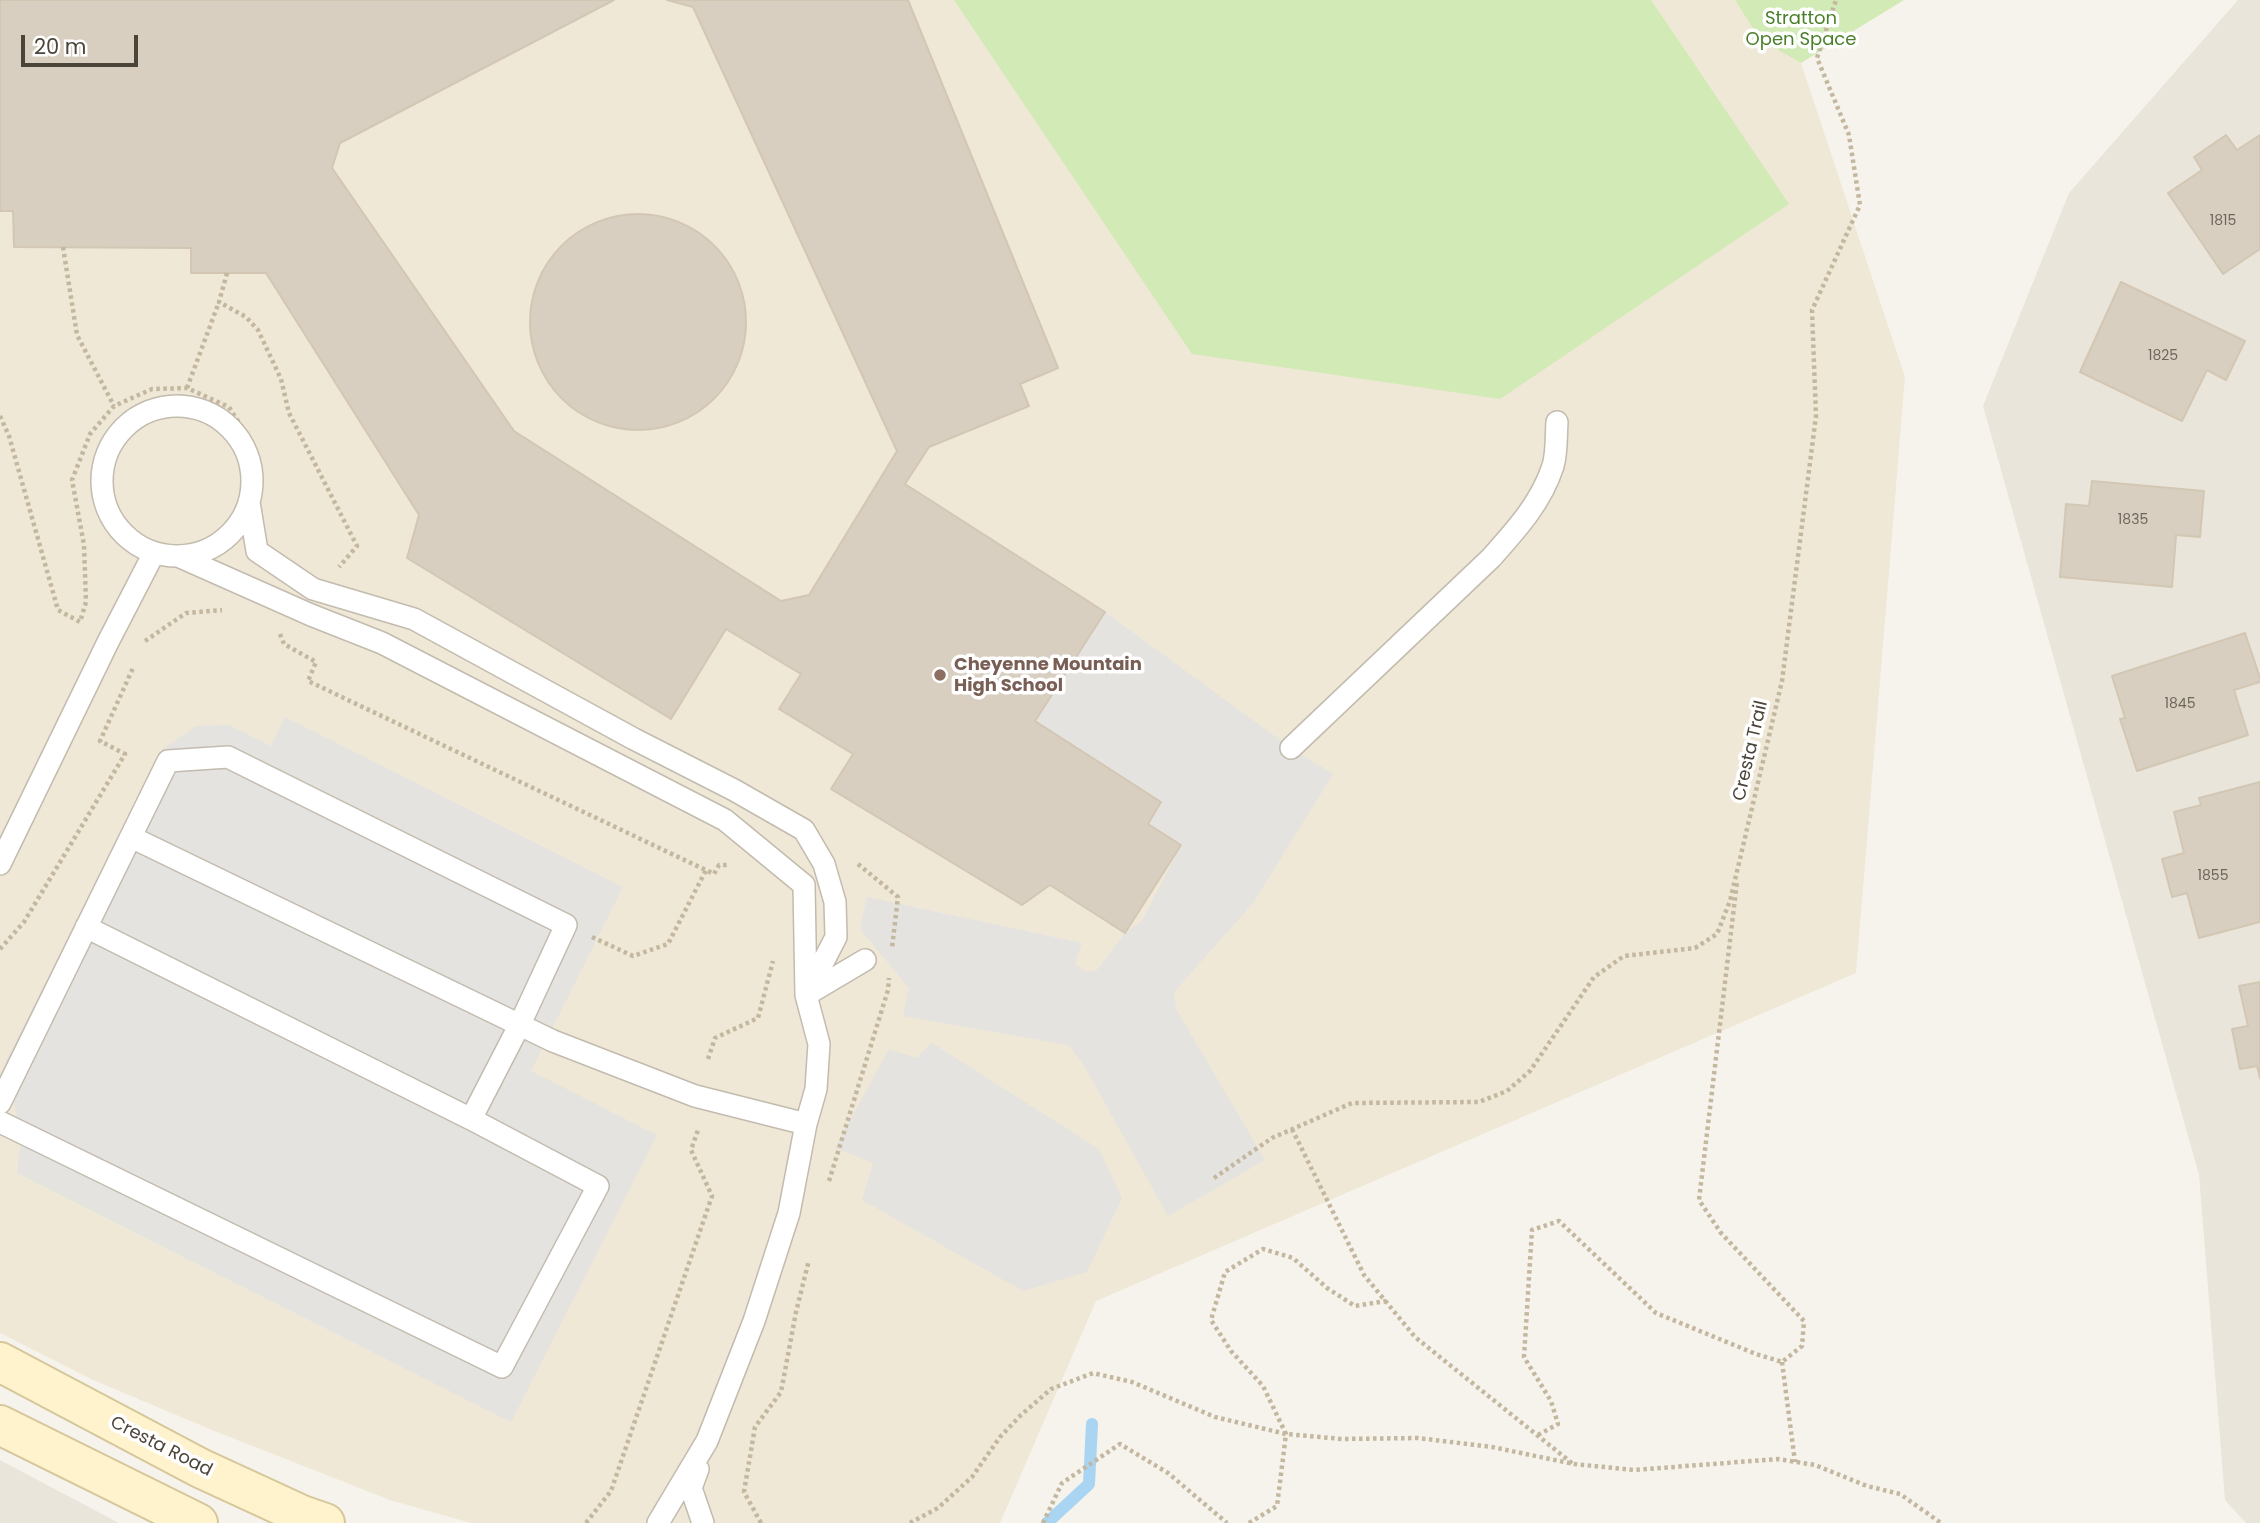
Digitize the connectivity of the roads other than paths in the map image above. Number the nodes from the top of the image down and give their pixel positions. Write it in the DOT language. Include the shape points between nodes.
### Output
graph roads {
  1 [pos="1557,422"];
  2 [pos="249,502"];
  3 [pos="154,553"];
  4 [pos="178,556"];
  5 [pos="1291,748"];
  6 [pos="131,837"];
  7 [pos="0,864"];
  8 [pos="86,927"];
  9 [pos="865,960"];
  10 [pos="806,995"];
  11 [pos="520,1024"];
  12 [pos="0,1103"];
  13 [pos="471,1119"];
  14 [pos="0,1122"];
  15 [pos="806,1124"];
  16 [pos="0,1362"];
  17 [pos="0,1424"];
  18 [pos="707,1441"];
  19 [pos="198,1523"];
  20 [pos="325,1523"];
  21 [pos="658,1523"];
  22 [pos="703,1523"];
  1 -- 5 [label="lane" via="1554,464 1521,526"];
  2 -- 3 [label="lane" via="252,478 248,455 236,434 218,418 197,408 171,406 146,412 124,426 109,448 102,486 113,522 131,541"];
  2 -- 4 [label="lane" via="239,523 222,540 201,552"];
  2 -- 10 [label="lane" via="257,551 313,589 414,619 804,830 824,864 835,902 836,937"];
  3 -- 4 [label="lane"];
  3 -- 7 [label="lane"];
  4 -- 10 [label="lane" via="382,643 725,820 804,885"];
  6 -- 8 [label="lane"];
  6 -- 11 [label="lane"];
  6 -- 11 [label="lane" via="168,761 228,757 566,925"];
  8 -- 12 [label="lane"];
  8 -- 13 [label="lane"];
  9 -- 10 [label="lane"];
  10 -- 15 [label="lane" via="820,1044 816,1089"];
  11 -- 13 [label="lane"];
  11 -- 15 [label="lane" via="695,1096"];
  13 -- 14 [label="lane" via="598,1186 502,1367"];
  15 -- 18 [label="lane" via="789,1213 754,1321"];
  16 -- 20 [label="main road, Cresta Road" via="200,1468"];
  17 -- 19 [label="main road"];
  18 -- 21 [label="lane"];
  18 -- 22 [label="lane" via="691,1488"];
}
